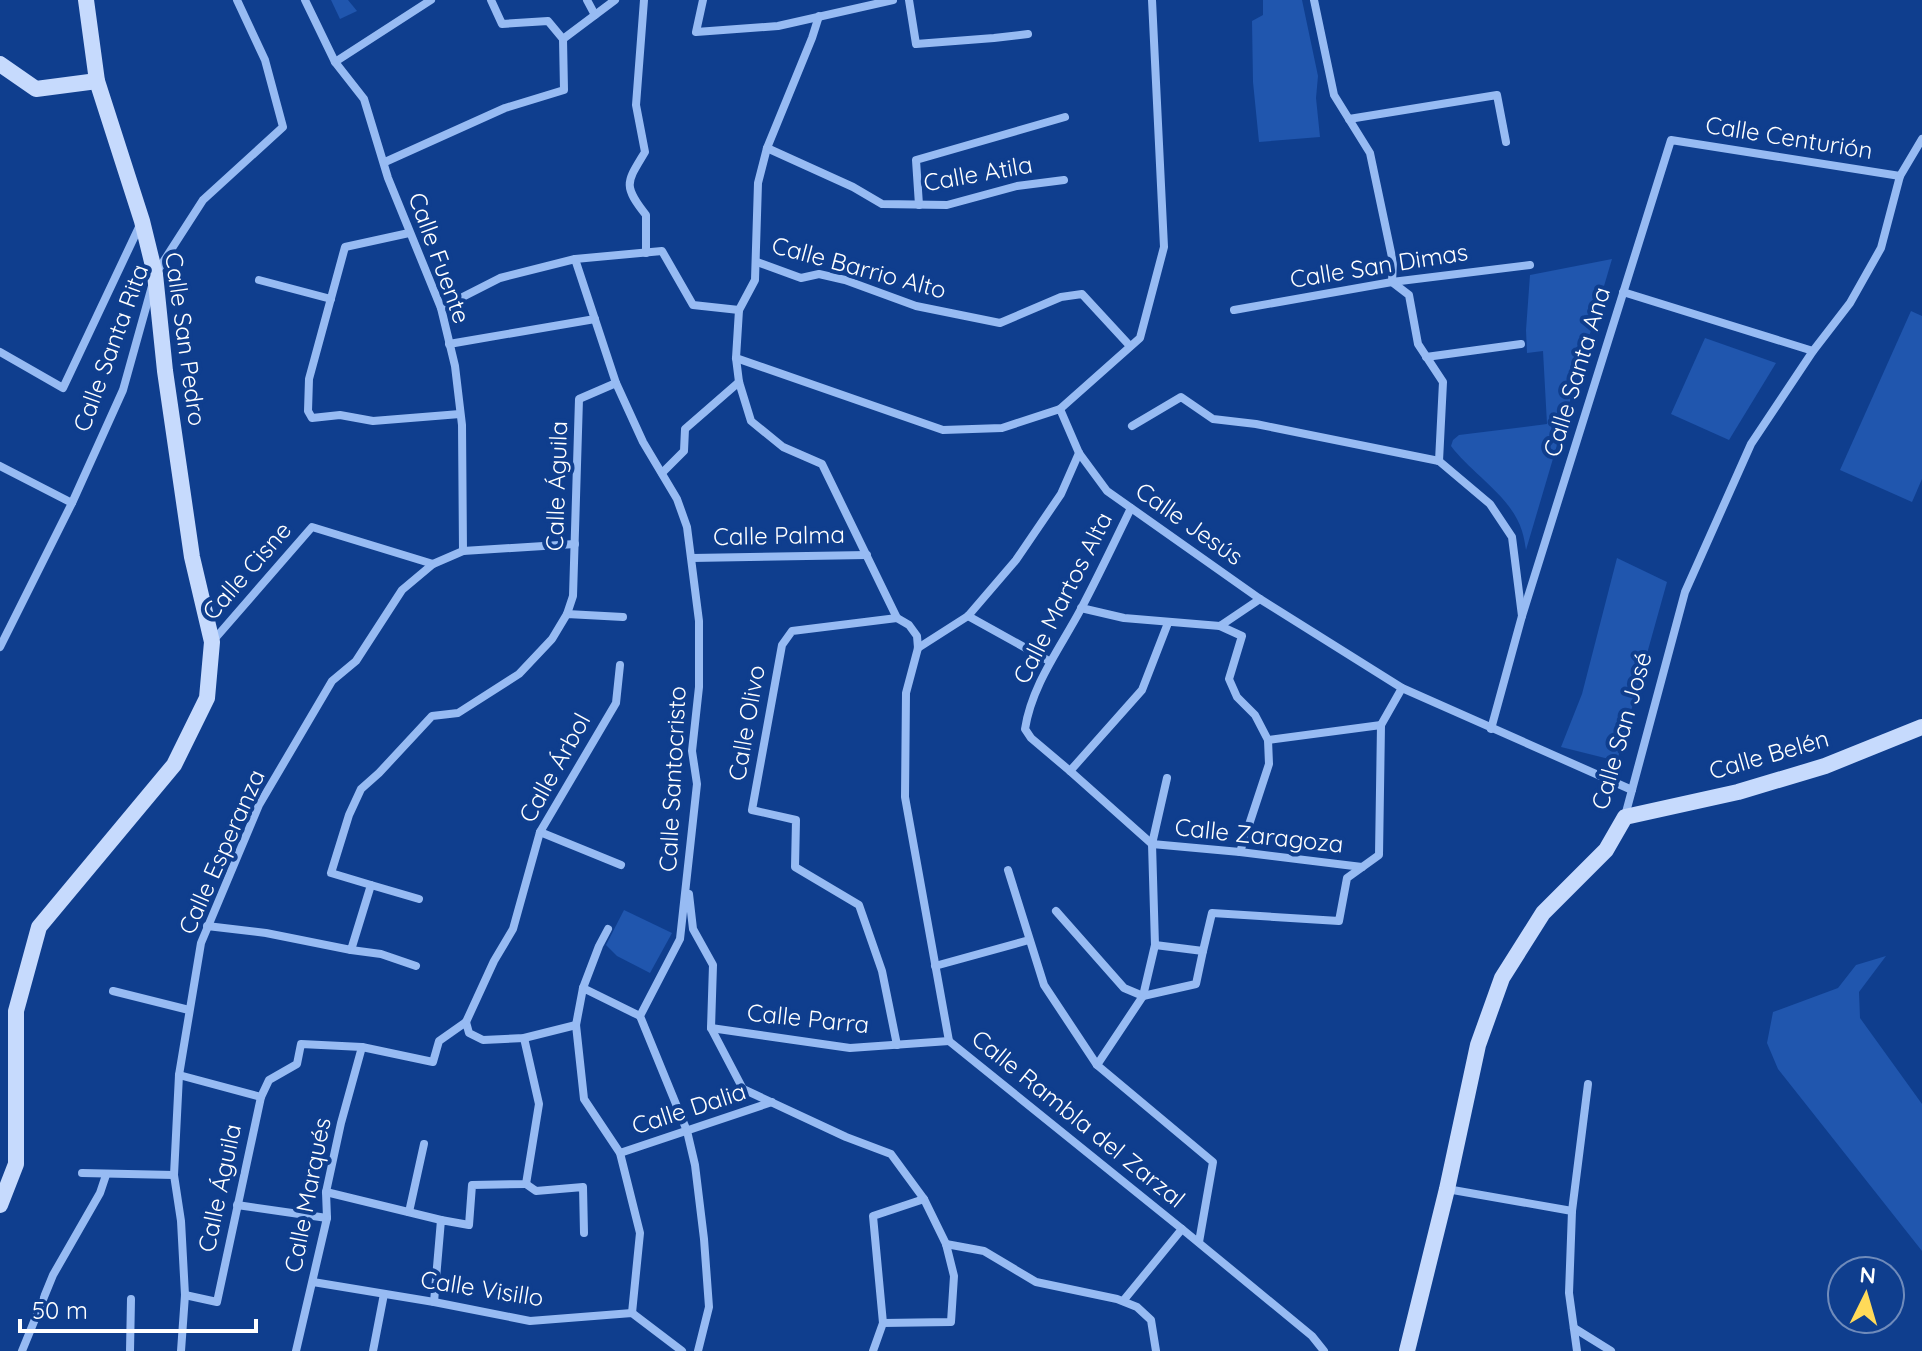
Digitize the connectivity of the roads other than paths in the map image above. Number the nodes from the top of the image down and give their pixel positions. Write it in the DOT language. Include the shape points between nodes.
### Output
graph roads {
  1 [pos="86,0"];
  2 [pos="237,0"];
  3 [pos="305,0"];
  4 [pos="431,0"];
  5 [pos="491,0"];
  6 [pos="587,0"];
  7 [pos="615,0"];
  8 [pos="644,0"];
  9 [pos="703,0"];
  10 [pos="893,0"];
  11 [pos="909,0"];
  12 [pos="1152,0"];
  13 [pos="1314,0"];
  14 [pos="595,15"];
  15 [pos="819,16"];
  16 [pos="1028,34"];
  17 [pos="563,39"];
  18 [pos="335,62"];
  19 [pos="0,64"];
  20 [pos="97,81"];
  21 [pos="1065,117"];
  22 [pos="1349,119"];
  23 [pos="1922,139"];
  24 [pos="1671,140"];
  25 [pos="1506,142"];
  26 [pos="767,148"];
  27 [pos="385,162"];
  28 [pos="1900,176"];
  29 [pos="1064,180"];
  30 [pos="919,205"];
  31 [pos="142,221"];
  32 [pos="409,233"];
  33 [pos="646,253"];
  34 [pos="575,259"];
  35 [pos="757,262"];
  36 [pos="1530,265"];
  37 [pos="155,274"];
  38 [pos="259,280"];
  39 [pos="1392,282"];
  40 [pos="1623,292"];
  41 [pos="331,299"];
  42 [pos="441,308"];
  43 [pos="739,310"];
  44 [pos="1234,310"];
  45 [pos="595,319"];
  46 [pos="449,344"];
  47 [pos="1521,344"];
  48 [pos="1130,346"];
  49 [pos="1813,351"];
  50 [pos="0,352"];
  51 [pos="1426,357"];
  52 [pos="736,358"];
  53 [pos="739,382"];
  54 [pos="616,383"];
  55 [pos="1060,409"];
  56 [pos="460,414"];
  57 [pos="1132,426"];
  58 [pos="1079,453"];
  59 [pos="1439,461"];
  60 [pos="0,466"];
  61 [pos="662,473"];
  62 [pos="72,503"];
  63 [pos="1131,508"];
  64 [pos="575,544"];
  65 [pos="463,551"];
  66 [pos="867,555"];
  67 [pos="692,558"];
  68 [pos="433,564"];
  69 [pos="1260,599"];
  70 [pos="1081,608"];
  71 [pos="567,614"];
  72 [pos="968,616"];
  73 [pos="1522,616"];
  74 [pos="623,617"];
  75 [pos="897,618"];
  76 [pos="1168,623"];
  77 [pos="1220,626"];
  78 [pos="212,642"];
  79 [pos="0,647"];
  80 [pos="918,648"];
  81 [pos="1049,661"];
  82 [pos="620,665"];
  83 [pos="1402,688"];
  84 [pos="1381,725"];
  85 [pos="1922,727"];
  86 [pos="1491,729"];
  87 [pos="1268,740"];
  88 [pos="1070,771"];
  89 [pos="1167,778"];
  90 [pos="1632,790"];
  91 [pos="1625,817"];
  92 [pos="540,832"];
  93 [pos="1152,844"];
  94 [pos="1240,852"];
  95 [pos="621,865"];
  96 [pos="1362,867"];
  97 [pos="1008,870"];
  98 [pos="687,881"];
  99 [pos="371,885"];
  100 [pos="419,899"];
  101 [pos="1056,911"];
  102 [pos="207,926"];
  103 [pos="608,929"];
  104 [pos="1029,940"];
  105 [pos="1155,945"];
  106 [pos="351,950"];
  107 [pos="1203,951"];
  108 [pos="416,966"];
  109 [pos="935,966"];
  110 [pos="583,988"];
  111 [pos="113,991"];
  112 [pos="1143,996"];
  113 [pos="189,1010"];
  114 [pos="640,1016"];
  115 [pos="466,1022"];
  116 [pos="576,1025"];
  117 [pos="711,1028"];
  118 [pos="524,1038"];
  119 [pos="949,1041"];
  120 [pos="897,1045"];
  121 [pos="362,1047"];
  122 [pos="1097,1065"];
  123 [pos="179,1075"];
  124 [pos="1588,1084"];
  125 [pos="261,1097"];
  126 [pos="772,1102"];
  127 [pos="687,1131"];
  128 [pos="424,1144"];
  129 [pos="620,1153"];
  130 [pos="82,1173"];
  131 [pos="106,1175"];
  132 [pos="174,1175"];
  133 [pos="526,1184"];
  134 [pos="1447,1189"];
  135 [pos="326,1192"];
  136 [pos="924,1199"];
  137 [pos="0,1205"];
  138 [pos="237,1205"];
  139 [pos="1572,1211"];
  140 [pos="409,1212"];
  141 [pos="327,1218"];
  142 [pos="441,1220"];
  143 [pos="1182,1229"];
  144 [pos="584,1233"];
  145 [pos="1199,1242"];
  146 [pos="946,1244"];
  147 [pos="313,1282"];
  148 [pos="384,1294"];
  149 [pos="185,1295"];
  150 [pos="131,1299"];
  151 [pos="1123,1301"];
  152 [pos="434,1302"];
  153 [pos="632,1313"];
  154 [pos="883,1323"];
  155 [pos="1574,1328"];
  156 [pos="22,1351"];
  157 [pos="130,1351"];
  158 [pos="181,1351"];
  159 [pos="296,1351"];
  160 [pos="373,1351"];
  161 [pos="682,1351"];
  162 [pos="698,1351"];
  163 [pos="873,1351"];
  164 [pos="1156,1351"];
  165 [pos="1324,1351"];
  166 [pos="1407,1351"];
  167 [pos="1577,1351"];
  168 [pos="1611,1351"];
  1 -- 20 [label="street, Calle San Pedro"];
  2 -- 37 [label="street, Calle Santa Rita" via="265,60 283,127 203,200"];
  3 -- 18 [label="street, Calle Fuente"];
  4 -- 18 [label="street"];
  5 -- 17 [label="street" via="502,24 548,21"];
  6 -- 14 [label="street"];
  7 -- 14 [label="street"];
  8 -- 33 [label="street" via="636,105 645,152 629,180 631,197 646,215"];
  9 -- 15 [label="street" via="696,32 778,26"];
  10 -- 15 [label="street"];
  11 -- 16 [label="street" via="916,44"];
  12 -- 48 [label="street" via="1164,247 1140,338"];
  13 -- 22 [label="street" via="1334,95"];
  14 -- 17 [label="street"];
  15 -- 26 [label="street, Calle Barrio Alto"];
  17 -- 27 [label="street" via="564,90 505,108"];
  18 -- 27 [label="street, Calle Fuente" via="364,99"];
  19 -- 20 [label="street" via="36,89"];
  20 -- 31 [label="street, Calle San Pedro"];
  21 -- 30 [label="street" via="916,160"];
  22 -- 25 [label="street" via="1497,95"];
  22 -- 39 [label="street" via="1370,153 1393,262"];
  23 -- 28 [label="street, Calle San José"];
  24 -- 28 [label="street, Calle Centurión"];
  24 -- 40 [label="street, Calle Santa Ana"];
  26 -- 30 [label="street, Calle Atila" via="882,204"];
  26 -- 35 [label="street, Calle Barrio Alto" via="758,183"];
  27 -- 32 [label="street, Calle Fuente"];
  28 -- 49 [label="street, Calle San José" via="1881,248 1850,303"];
  29 -- 30 [label="street, Calle Atila" via="947,205"];
  31 -- 37 [label="street, Calle San Pedro"];
  31 -- 50 [label="street" via="63,388"];
  32 -- 41 [label="street" via="345,247"];
  32 -- 42 [label="street, Calle Fuente"];
  33 -- 34 [label="street"];
  33 -- 43 [label="street" via="662,251 693,305"];
  34 -- 42 [label="street" via="500,278"];
  34 -- 45 [label="street, Calle Santocristo"];
  35 -- 43 [label="street" via="755,280"];
  35 -- 48 [label="street, Calle Barrio Alto" via="801,278 819,274 916,306 1000,323 1061,297 1082,294"];
  36 -- 39 [label="street, Calle San Dimas"];
  37 -- 62 [label="street, Calle Santa Rita" via="123,390"];
  37 -- 78 [label="street, Calle San Pedro" via="192,557"];
  38 -- 41 [label="street"];
  39 -- 44 [label="street, Calle San Dimas"];
  39 -- 51 [label="street" via="1409,295 1418,344"];
  40 -- 49 [label="street"];
  40 -- 73 [label="street, Calle Santa Ana"];
  41 -- 56 [label="street" via="309,379 312,418 340,415 373,421"];
  42 -- 46 [label="street, Calle Fuente"];
  43 -- 52 [label="street"];
  45 -- 46 [label="street"];
  45 -- 54 [label="street, Calle Santocristo"];
  46 -- 56 [label="street, Calle Fuente"];
  47 -- 51 [label="street"];
  48 -- 55 [label="street"];
  49 -- 90 [label="street, Calle San José" via="1751,444 1685,592"];
  51 -- 59 [label="street" via="1443,382"];
  52 -- 53 [label="street"];
  52 -- 55 [label="street" via="943,430 1002,428"];
  53 -- 61 [label="street" via="685,429 684,451"];
  53 -- 66 [label="street" via="751,421 783,447 822,464"];
  54 -- 61 [label="street, Calle Santocristo"];
  54 -- 64 [label="street, Calle Águila" via="579,399"];
  55 -- 58 [label="street, Calle Jesús"];
  56 -- 65 [label="street, Calle Fuente"];
  57 -- 59 [label="street" via="1181,397 1213,419"];
  58 -- 63 [label="street, Calle Jesús" via="1107,491"];
  58 -- 72 [label="street" via="1061,494 1016,560"];
  59 -- 73 [label="street" via="1490,504 1512,537"];
  60 -- 62 [label="street"];
  61 -- 67 [label="street, Calle Santocristo" via="687,527"];
  62 -- 79 [label="street, Calle Santa Rita"];
  63 -- 69 [label="street, Calle Jesús"];
  63 -- 70 [label="street, Calle Martos Alta"];
  64 -- 65 [label="street"];
  64 -- 71 [label="street, Calle Águila"];
  65 -- 68 [label="street"];
  66 -- 67 [label="street, Calle Palma"];
  66 -- 75 [label="street"];
  67 -- 98 [label="street, Calle Santocristo" via="699,687"];
  68 -- 78 [label="street, Calle Cisne" via="312,527"];
  68 -- 102 [label="street, Calle Esperanza" via="402,590 356,661 332,681 259,805"];
  69 -- 77 [label="street"];
  69 -- 83 [label="street, Calle Jesús"];
  70 -- 76 [label="street"];
  70 -- 81 [label="street, Calle Martos Alta"];
  71 -- 74 [label="street"];
  71 -- 99 [label="street, Calle Águila" via="519,674 458,713 432,716 361,789 331,873"];
  72 -- 80 [label="street"];
  72 -- 81 [label="street"];
  73 -- 86 [label="street, Calle Santa Ana"];
  75 -- 80 [label="street" via="917,636"];
  75 -- 120 [label="street, Calle Olivo" via="792,631 782,645 752,810 796,820 795,867 859,905 882,971"];
  76 -- 77 [label="street"];
  76 -- 88 [label="street" via="1142,690"];
  77 -- 87 [label="street" via="1242,636 1229,679"];
  78 -- 137 [label="street, Calle San Pedro" via="207,698 174,765 39,927 16,1011 16,1164"];
  80 -- 109 [label="street, Calle Rambla del Zarzal" via="906,693 905,797"];
  81 -- 88 [label="street, Calle Martos Alta" via="1025,729"];
  82 -- 92 [label="street, Calle Árbol" via="616,703"];
  83 -- 84 [label="street"];
  83 -- 86 [label="street, Calle Jesús"];
  84 -- 87 [label="street"];
  84 -- 96 [label="street" via="1379,855"];
  85 -- 91 [label="street, Calle Belén" via="1825,766"];
  86 -- 90 [label="street, Calle Jesús"];
  87 -- 94 [label="street" via="1269,764"];
  88 -- 93 [label="street, Calle Martos Alta"];
  89 -- 93 [label="street"];
  90 -- 91 [label="street, Calle San José"];
  91 -- 134 [label="street, Calle San José" via="1606,850 1543,913 1502,978 1478,1045"];
  92 -- 95 [label="street"];
  92 -- 115 [label="street, Calle Árbol" via="513,929"];
  93 -- 94 [label="street, Calle Zaragoza"];
  93 -- 105 [label="street"];
  94 -- 96 [label="street, Calle Zaragoza"];
  96 -- 107 [label="street" via="1347,878 1339,921 1212,913"];
  97 -- 104 [label="street"];
  98 -- 114 [label="street, Calle Santocristo" via="680,939"];
  98 -- 117 [label="street" via="693,929 713,965"];
  99 -- 100 [label="street"];
  99 -- 106 [label="street"];
  101 -- 112 [label="street" via="1124,988"];
  102 -- 106 [label="street"];
  102 -- 113 [label="street, Calle Esperanza"];
  103 -- 110 [label="street"];
  104 -- 109 [label="street"];
  104 -- 122 [label="street" via="1044,985"];
  105 -- 107 [label="street"];
  105 -- 112 [label="street"];
  106 -- 108 [label="street"];
  107 -- 112 [label="street" via="1196,984"];
  109 -- 119 [label="street, Calle Rambla del Zarzal"];
  110 -- 114 [label="street"];
  110 -- 116 [label="street"];
  111 -- 113 [label="street"];
  112 -- 122 [label="street"];
  113 -- 123 [label="street, Calle Esperanza"];
  114 -- 127 [label="street"];
  115 -- 118 [label="street" via="469,1033 483,1040"];
  115 -- 121 [label="street" via="439,1041 433,1062"];
  116 -- 118 [label="street"];
  116 -- 129 [label="street" via="584,1099"];
  117 -- 120 [label="street, Calle Parra" via="850,1048"];
  117 -- 126 [label="street" via="743,1089"];
  118 -- 133 [label="street" via="539,1104"];
  119 -- 120 [label="street, Calle Parra"];
  119 -- 143 [label="street, Calle Rambla del Zarzal"];
  121 -- 125 [label="street" via="301,1044 297,1064 269,1080"];
  121 -- 135 [label="street, Calle Marqués"];
  122 -- 145 [label="street" via="1213,1162"];
  123 -- 125 [label="street"];
  123 -- 132 [label="street, Calle Esperanza"];
  124 -- 139 [label="street"];
  125 -- 138 [label="street, Calle Águila"];
  126 -- 127 [label="street, Calle Dalia"];
  126 -- 136 [label="street" via="891,1154"];
  127 -- 129 [label="street, Calle Dalia"];
  127 -- 162 [label="street" via="709,1307"];
  128 -- 140 [label="street"];
  129 -- 153 [label="street" via="640,1233"];
  130 -- 131 [label="street"];
  131 -- 132 [label="street"];
  131 -- 156 [label="street" via="53,1275"];
  132 -- 149 [label="street, Calle Esperanza"];
  133 -- 142 [label="street" via="472,1185 469,1225"];
  133 -- 144 [label="street" via="536,1191 583,1187"];
  134 -- 139 [label="street"];
  134 -- 166 [label="street, Calle San José"];
  135 -- 140 [label="street"];
  135 -- 141 [label="street, Calle Marqués"];
  136 -- 146 [label="street"];
  136 -- 154 [label="street" via="873,1216"];
  138 -- 141 [label="street"];
  138 -- 149 [label="street, Calle Águila" via="217,1302"];
  139 -- 155 [label="street" via="1569,1293"];
  140 -- 142 [label="street"];
  141 -- 147 [label="street, Calle Marqués"];
  142 -- 152 [label="street"];
  143 -- 145 [label="street, Calle Rambla del Zarzal"];
  143 -- 151 [label="street"];
  145 -- 165 [label="street, Calle Rambla del Zarzal"];
  146 -- 151 [label="street" via="984,1251 1036,1282"];
  146 -- 154 [label="street" via="954,1276 951,1322"];
  147 -- 148 [label="street, Calle Visillo"];
  147 -- 159 [label="street, Calle Marqués"];
  148 -- 152 [label="street, Calle Visillo"];
  148 -- 160 [label="street"];
  149 -- 158 [label="street, Calle Esperanza"];
  150 -- 157 [label="street"];
  151 -- 164 [label="street" via="1151,1320"];
  152 -- 153 [label="street, Calle Visillo" via="530,1321"];
  153 -- 161 [label="street"];
  154 -- 163 [label="street"];
  155 -- 167 [label="street"];
  155 -- 168 [label="street"];
}
